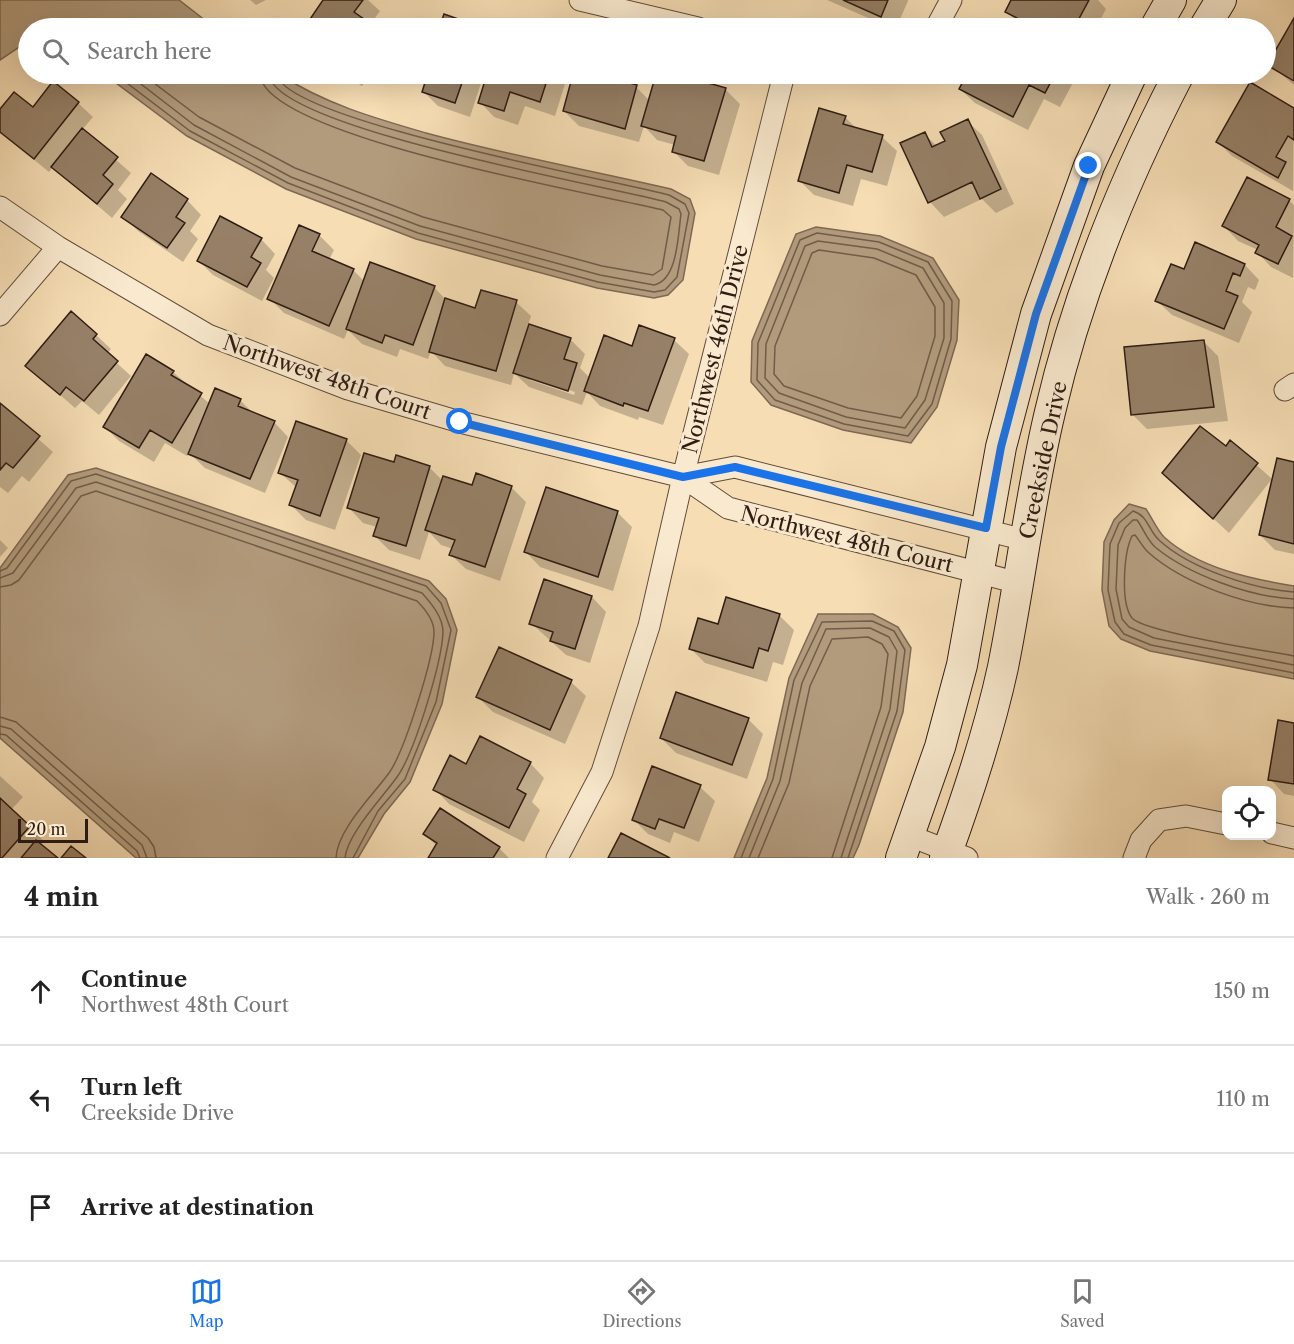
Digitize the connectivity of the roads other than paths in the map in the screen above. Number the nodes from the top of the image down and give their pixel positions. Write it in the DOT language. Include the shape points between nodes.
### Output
graph roads {
  1 [pos="580,0"];
  2 [pos="951,0"];
  3 [pos="1171,0"];
  4 [pos="1221,0"];
  5 [pos="613,4"];
  6 [pos="663,18"];
  7 [pos="941,18"];
  8 [pos="1161,18"];
  9 [pos="1209,18"];
  10 [pos="781,84"];
  11 [pos="1127,84"];
  12 [pos="1174,84"];
  13 [pos="0,207"];
  14 [pos="58,247"];
  15 [pos="0,315"];
  16 [pos="683,477"];
  17 [pos="986,528"];
  18 [pos="1025,540"];
  19 [pos="979,573"];
  20 [pos="1019,583"];
  21 [pos="1222,823"];
  22 [pos="1276,834"];
  23 [pos="1294,838"];
  24 [pos="906,847"];
  25 [pos="953,855"];
  26 [pos="557,858"];
  27 [pos="1134,858"];
  1 -- 5 [label="street"];
  2 -- 7 [label="street"];
  3 -- 8 [label="street"];
  4 -- 9 [label="street"];
  5 -- 6 [label="street"];
  10 -- 16 [label="street, Northwest 46th Drive"];
  11 -- 17 [label="street, Creekside Drive" via="1089,166 1036,314 1001,447"];
  12 -- 18 [label="street, Creekside Drive" via="1117,206 1068,347 1037,469"];
  13 -- 14 [label="street, Northwest 48th Court"];
  14 -- 15 [label="street"];
  14 -- 16 [label="street, Northwest 48th Court" via="208,335 348,389 460,422"];
  16 -- 17 [label="street, Northwest 48th Court" via="735,467"];
  16 -- 19 [label="street, Northwest 48th Court" via="728,508"];
  16 -- 26 [label="street, Northwest 46th Drive" via="649,626 602,772"];
  17 -- 18 [label="street, Northwest 48th Court"];
  17 -- 19 [label="street, Creekside Drive"];
  18 -- 20 [label="street, Creekside Drive"];
  19 -- 20 [label="street, Northwest 48th Court"];
  19 -- 24 [label="street, Creekside Drive" via="962,665 940,747"];
  20 -- 25 [label="street, Creekside Drive" via="987,733"];
  21 -- 27 [label="street" via="1186,816 1159,820 1141,840"];
  22 -- 23 [label="street"];
  24 -- 25 [label="street"];
}
